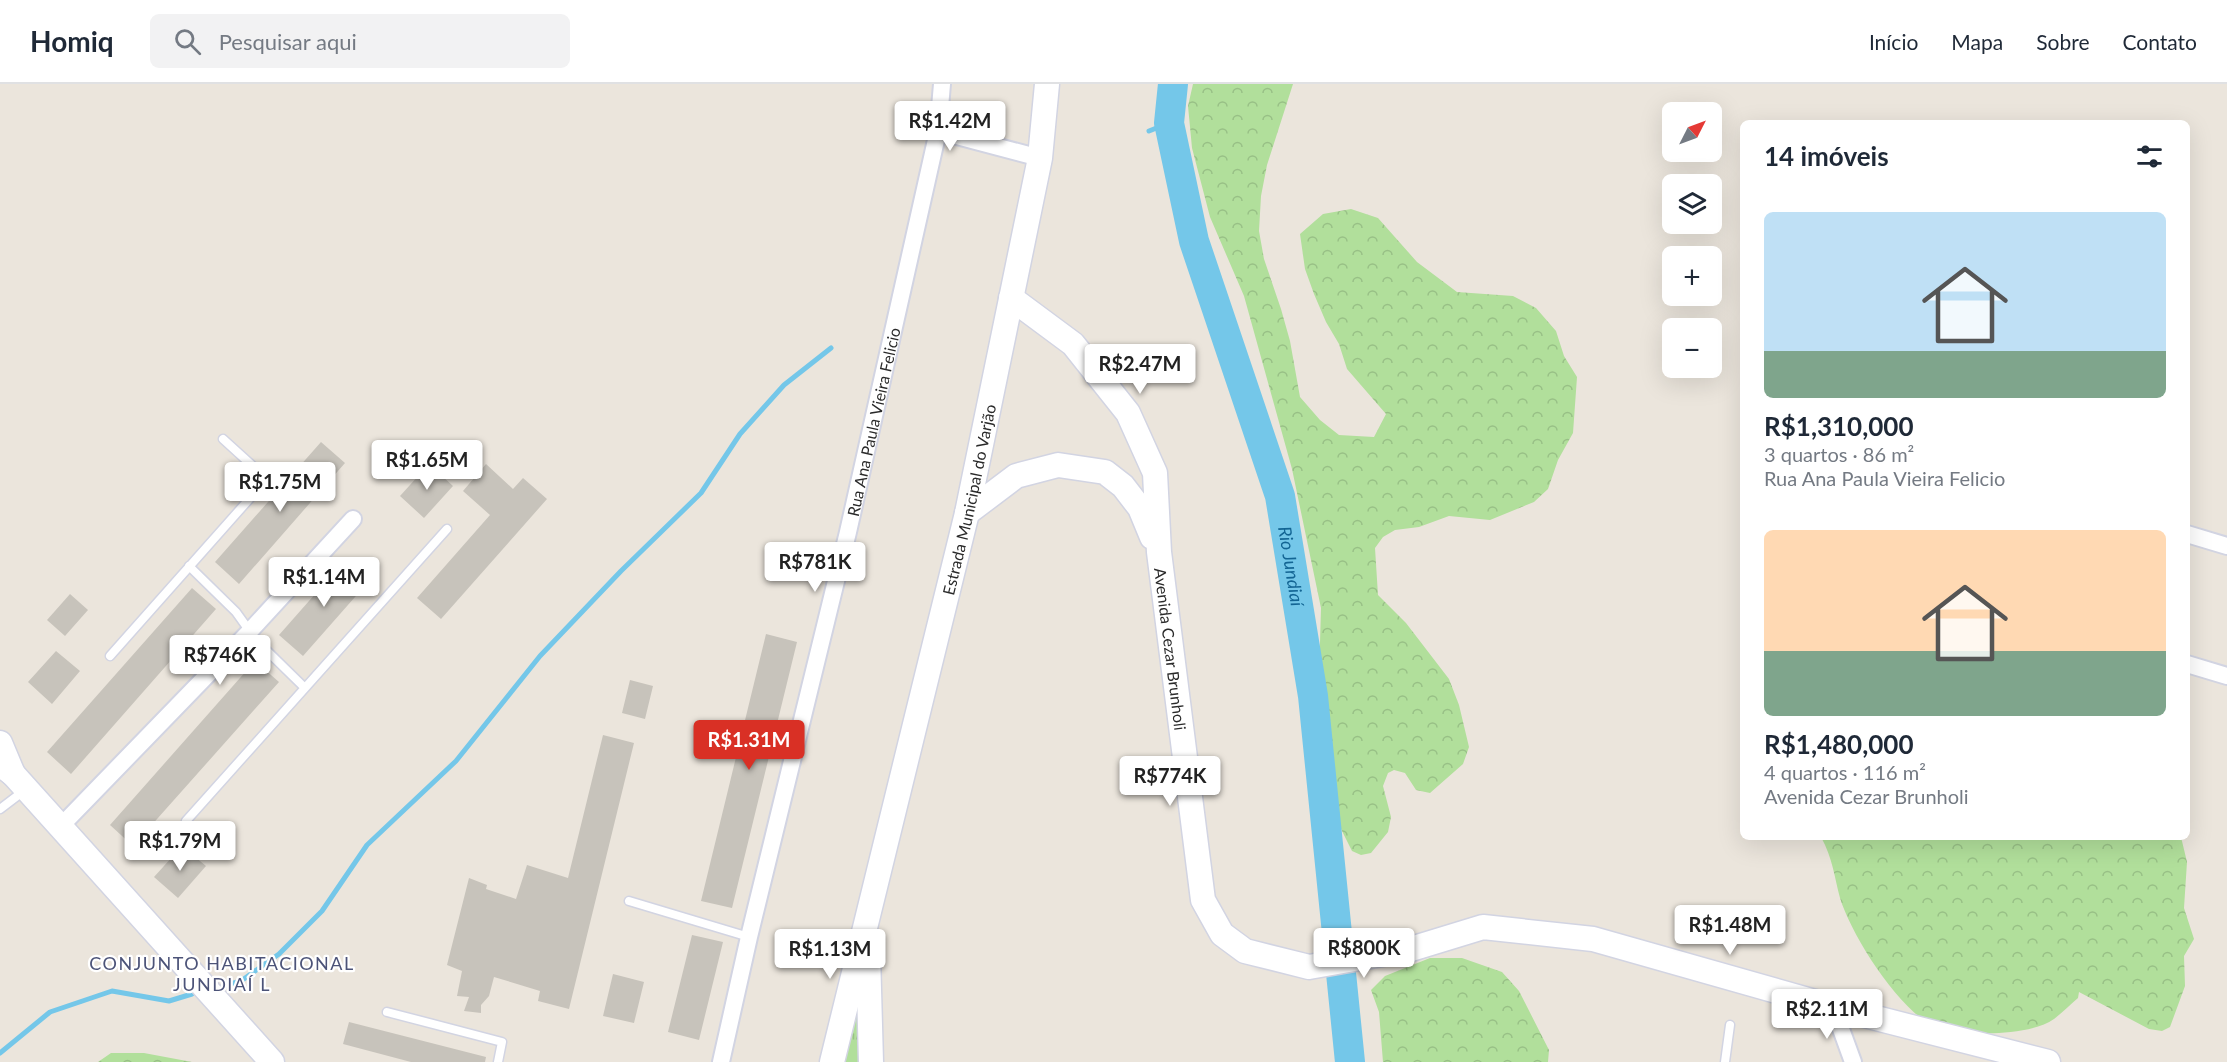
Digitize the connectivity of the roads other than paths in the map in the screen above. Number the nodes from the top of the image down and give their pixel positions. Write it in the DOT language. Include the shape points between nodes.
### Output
graph roads {
  1 [pos="942,84"];
  2 [pos="1047,84"];
  3 [pos="938,131"];
  4 [pos="1040,158"];
  5 [pos="1011,298"];
  6 [pos="223,439"];
  7 [pos="967,513"];
  8 [pos="353,519"];
  9 [pos="447,529"];
  10 [pos="2190,535"];
  11 [pos="2227,546"];
  12 [pos="1159,552"];
  13 [pos="189,566"];
  14 [pos="249,632"];
  15 [pos="110,656"];
  16 [pos="2190,665"];
  17 [pos="2227,676"];
  18 [pos="305,688"];
  19 [pos="0,743"];
  20 [pos="13,776"];
  21 [pos="0,808"];
  22 [pos="186,821"];
  23 [pos="60,827"];
  24 [pos="629,901"];
  25 [pos="868,909"];
  26 [pos="749,937"];
  27 [pos="1833,1007"];
  28 [pos="387,1012"];
  29 [pos="1730,1025"];
  30 [pos="272,1062"];
  31 [pos="498,1062"];
  32 [pos="722,1062"];
  33 [pos="832,1062"];
  34 [pos="871,1062"];
  35 [pos="1725,1062"];
  36 [pos="1853,1062"];
  37 [pos="2048,1062"];
  1 -- 3 [label="street, Rua Ana Paula Vieira Felicio"];
  2 -- 4 [label="main road, Estrada Municipal do Varjão"];
  3 -- 4 [label="street"];
  3 -- 26 [label="street, Rua Ana Paula Vieira Felicio" via="845,543"];
  4 -- 5 [label="main road, Estrada Municipal do Varjão"];
  5 -- 7 [label="main road, Estrada Municipal do Varjão"];
  5 -- 12 [label="main road, Avenida Cezar Brunholi" via="1073,344 1128,413 1155,473"];
  6 -- 13 [label="lane" via="267,479"];
  7 -- 12 [label="main road, Avenida Cezar Brunholi" via="1016,476 1058,465 1105,472 1123,486 1140,508"];
  7 -- 25 [label="main road, Estrada Municipal do Varjão"];
  8 -- 14 [label="street"];
  9 -- 18 [label="lane"];
  10 -- 11 [label="street"];
  12 -- 27 [label="main road, Avenida Cezar Brunholi" via="1203,900 1222,934 1245,951 1309,967 1411,949 1483,927 1593,939"];
  13 -- 14 [label="lane" via="236,612"];
  13 -- 15 [label="lane"];
  14 -- 18 [label="lane"];
  14 -- 23 [label="street"];
  16 -- 17 [label="street"];
  18 -- 22 [label="lane"];
  19 -- 20 [label="main road"];
  20 -- 21 [label="lane"];
  20 -- 23 [label="main road"];
  23 -- 30 [label="main road"];
  24 -- 26 [label="lane"];
  25 -- 33 [label="main road"];
  25 -- 34 [label="main road"];
  26 -- 32 [label="street, Rua Ana Paula Vieira Felicio"];
  27 -- 36 [label="street"];
  27 -- 37 [label="main road"];
  28 -- 31 [label="lane" via="502,1042"];
  29 -- 35 [label="lane"];
}
